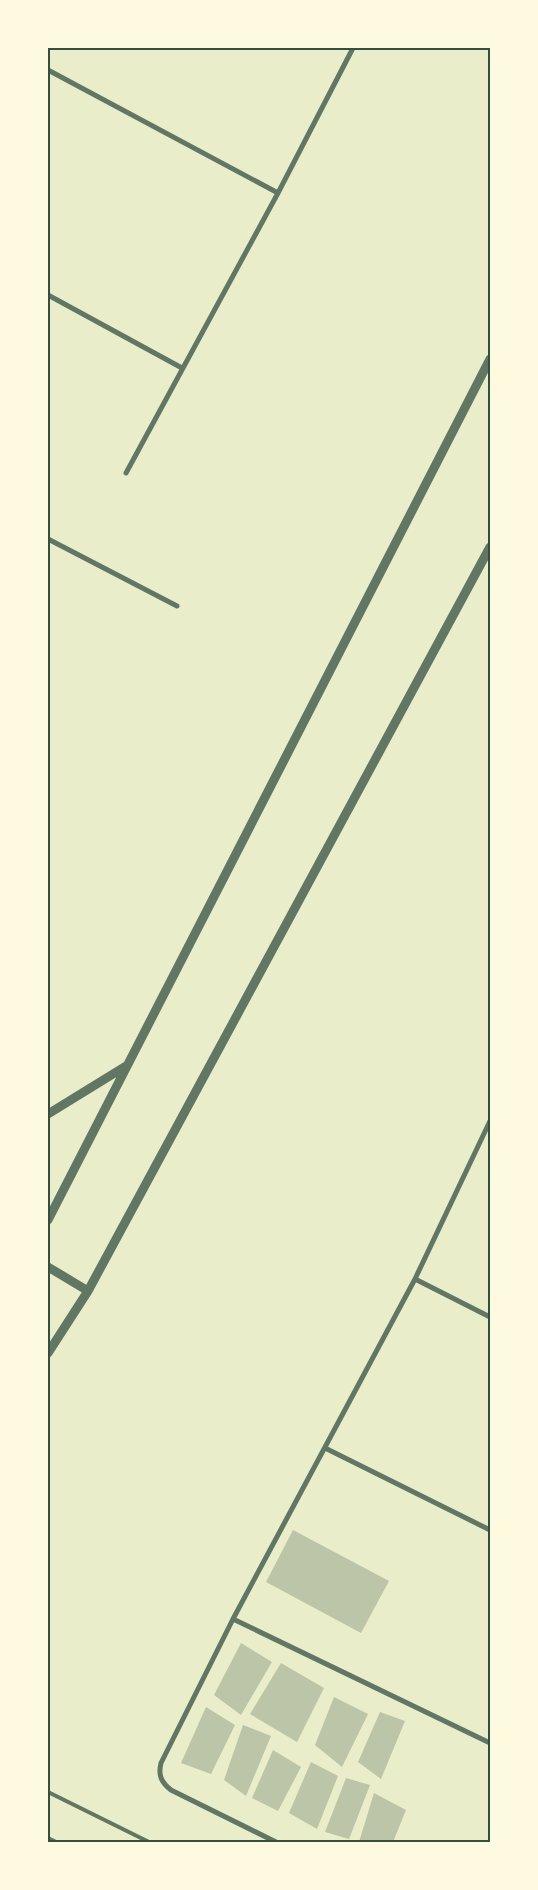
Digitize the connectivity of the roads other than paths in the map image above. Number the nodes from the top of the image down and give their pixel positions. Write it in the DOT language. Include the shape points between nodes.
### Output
graph roads {
  1 [pos="352,48"];
  2 [pos="48,70"];
  3 [pos="278,193"];
  4 [pos="48,295"];
  5 [pos="490,359"];
  6 [pos="182,368"];
  7 [pos="126,473"];
  8 [pos="48,539"];
  9 [pos="490,547"];
  10 [pos="177,606"];
  11 [pos="127,1065"];
  12 [pos="48,1114"];
  13 [pos="490,1121"];
  14 [pos="48,1220"];
  15 [pos="48,1267"];
  16 [pos="415,1279"];
  17 [pos="88,1291"];
  18 [pos="490,1317"];
  19 [pos="48,1353"];
  20 [pos="325,1448"];
  21 [pos="490,1530"];
  22 [pos="232,1620"];
  23 [pos="490,1743"];
  24 [pos="48,1792"];
  25 [pos="48,1838"];
  26 [pos="56,1842"];
  27 [pos="148,1842"];
  28 [pos="276,1842"];
  1 -- 3 [label="street"];
  2 -- 3 [label="street"];
  3 -- 6 [label="street"];
  4 -- 6 [label="street"];
  5 -- 11 [label="street"];
  6 -- 7 [label="street"];
  8 -- 10 [label="street"];
  9 -- 17 [label="street"];
  11 -- 12 [label="street"];
  11 -- 14 [label="street"];
  13 -- 16 [label="street"];
  15 -- 17 [label="street"];
  16 -- 18 [label="street"];
  16 -- 20 [label="street"];
  17 -- 19 [label="street"];
  20 -- 21 [label="street"];
  20 -- 22 [label="street"];
  22 -- 23 [label="street"];
  22 -- 28 [label="street" via="161,1763 159,1773 171,1790"];
  24 -- 27 [label="lane"];
  25 -- 26 [label="lane"];
}
